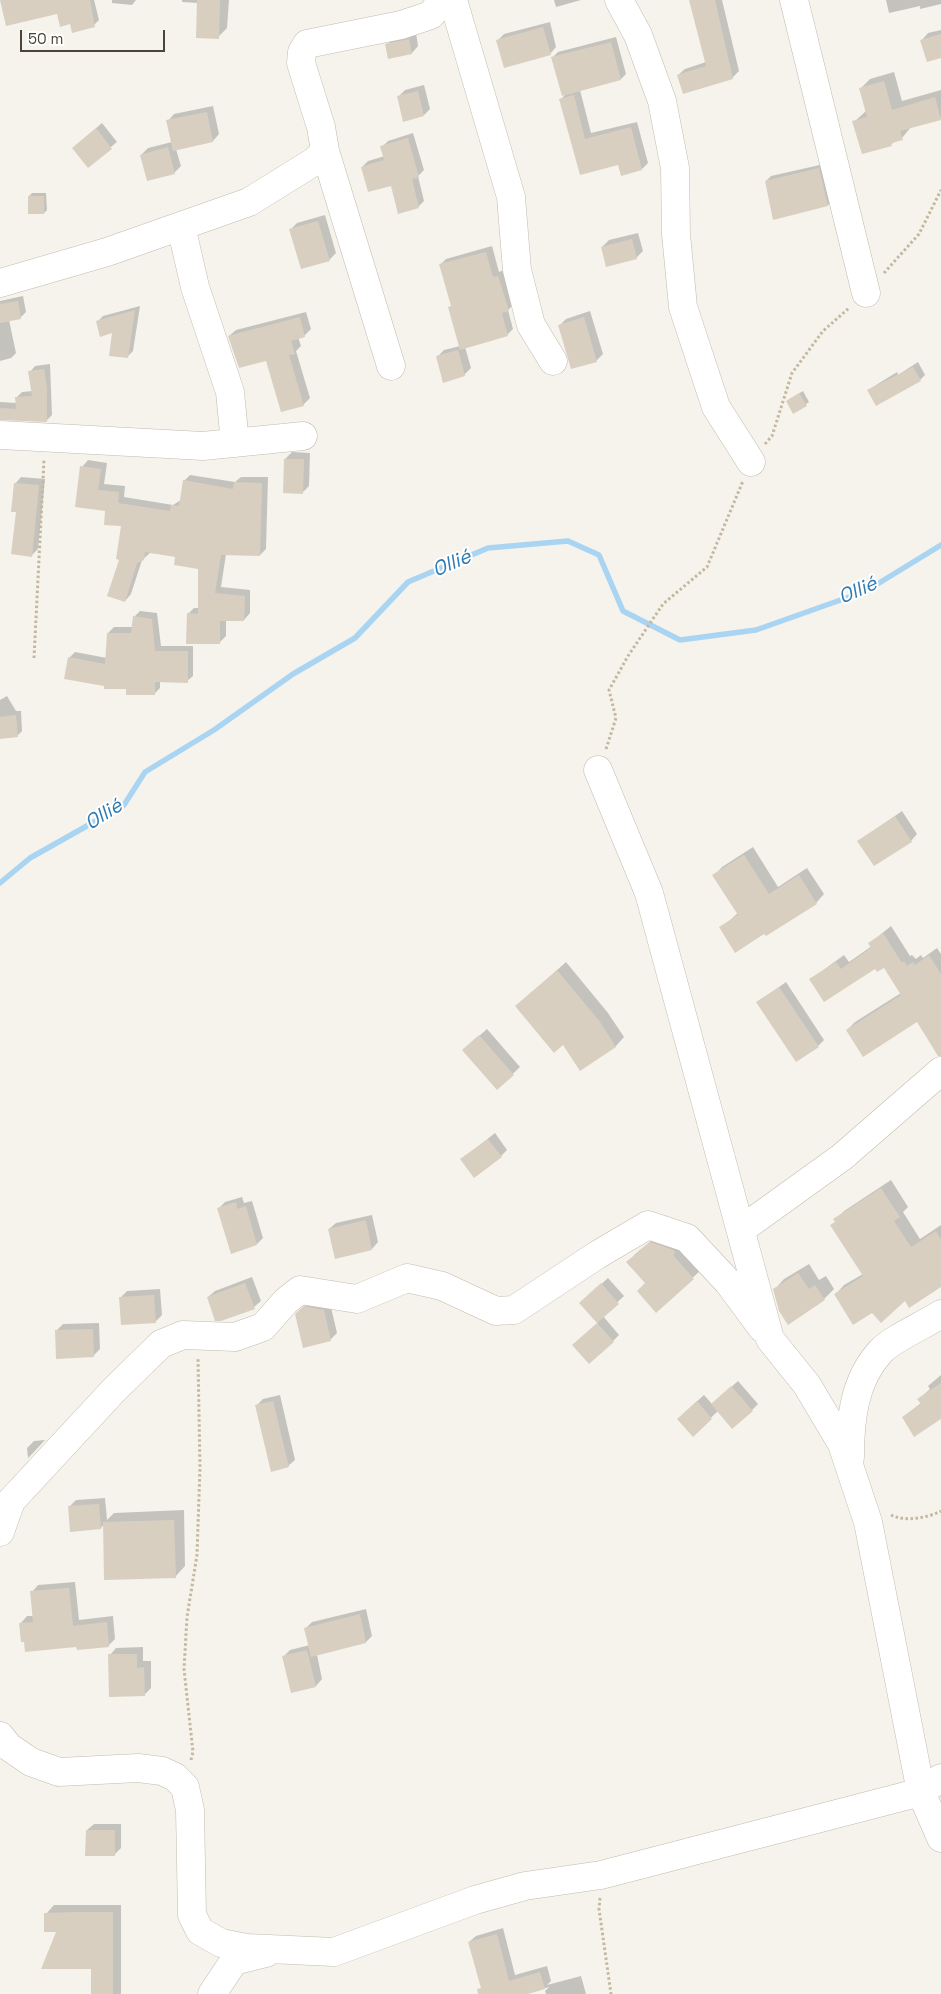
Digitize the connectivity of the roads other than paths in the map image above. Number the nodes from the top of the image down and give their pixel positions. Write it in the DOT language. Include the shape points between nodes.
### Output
graph roads {
  1 [pos="442,0"];
  2 [pos="453,0"];
  3 [pos="619,0"];
  4 [pos="794,0"];
  5 [pos="325,151"];
  6 [pos="181,226"];
  7 [pos="0,283"];
  8 [pos="866,293"];
  9 [pos="553,361"];
  10 [pos="391,366"];
  11 [pos="0,435"];
  12 [pos="303,436"];
  13 [pos="235,443"];
  14 [pos="751,462"];
  15 [pos="598,770"];
  16 [pos="941,1071"];
  17 [pos="742,1229"];
  18 [pos="941,1314"];
  19 [pos="770,1339"];
  20 [pos="850,1468"];
  21 [pos="0,1532"];
  22 [pos="0,1736"];
  23 [pos="931,1785"];
  24 [pos="941,1838"];
  25 [pos="282,1950"];
  26 [pos="212,1994"];
  1 -- 5 [label="street" via="431,15 306,44 301,63"];
  2 -- 9 [label="street" via="511,197 517,270 530,325"];
  3 -- 14 [label="street" via="638,35 662,101 675,168 676,234 683,307 716,407"];
  4 -- 8 [label="street"];
  5 -- 6 [label="street" via="315,161 249,202"];
  5 -- 10 [label="street"];
  6 -- 7 [label="street" via="107,252"];
  6 -- 13 [label="street" via="195,287 230,392"];
  11 -- 13 [label="street" via="203,446"];
  12 -- 13 [label="street"];
  15 -- 17 [label="street" via="649,893"];
  16 -- 17 [label="street" via="842,1157"];
  17 -- 19 [label="street"];
  18 -- 20 [label="street" via="882,1350 864,1375 850,1419"];
  19 -- 20 [label="street" via="807,1385 842,1444"];
  19 -- 21 [label="street" via="728,1282 687,1238 648,1225 597,1254 514,1310 496,1311 442,1286 407,1278 357,1299 300,1290 264,1326 234,1336 183,1335 161,1344 11,1501"];
  20 -- 23 [label="street" via="868,1522"];
  22 -- 25 [label="street" via="9,1747 31,1762 59,1772 138,1768 162,1770 175,1777 185,1787 190,1810 192,1915 200,1931 221,1943"];
  23 -- 24 [label="street"];
  23 -- 25 [label="street" via="602,1875 525,1886 475,1900 334,1952"];
  25 -- 26 [label="street" via="234,1961"];
}
